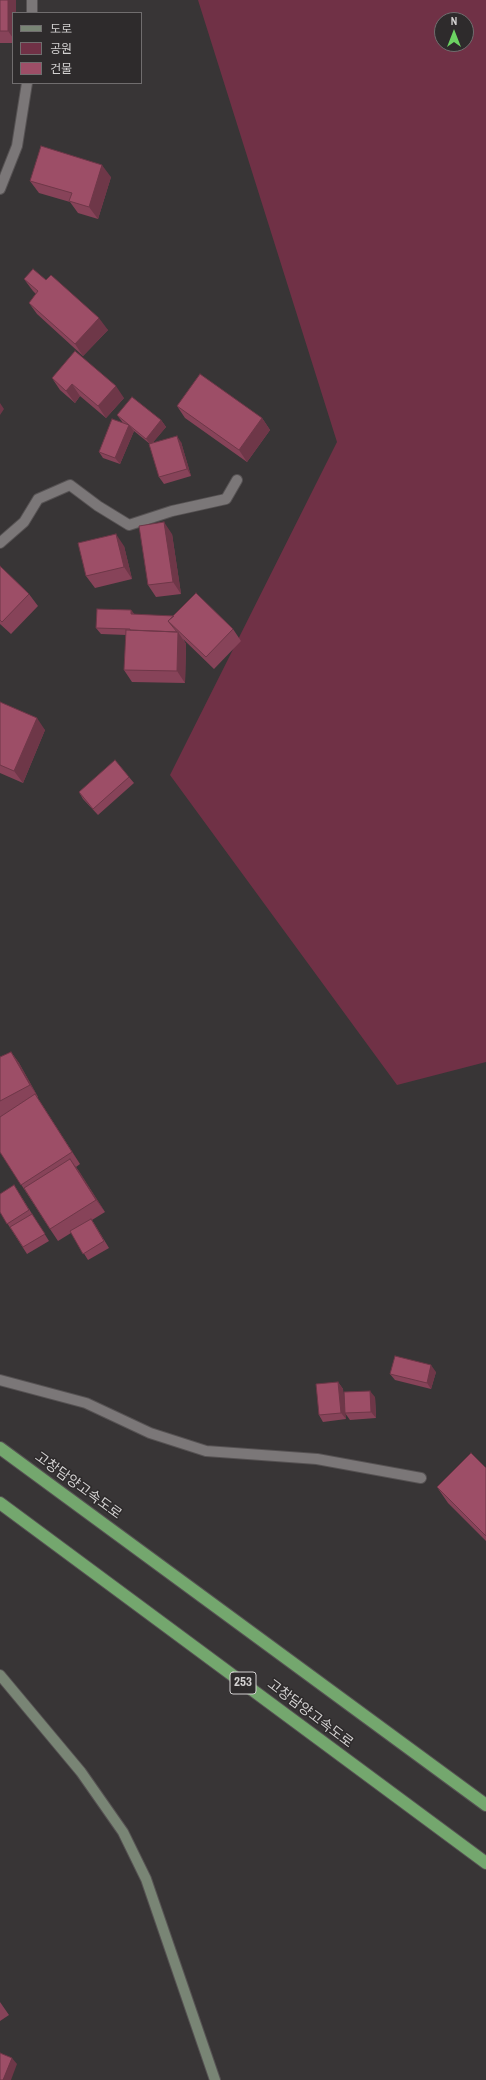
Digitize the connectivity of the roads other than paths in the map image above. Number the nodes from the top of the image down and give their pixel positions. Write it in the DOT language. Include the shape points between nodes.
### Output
graph roads {
  1 [pos="32,0"];
  2 [pos="32,12"];
  3 [pos="27,84"];
  4 [pos="0,189"];
  5 [pos="237,480"];
  6 [pos="0,543"];
  7 [pos="0,1380"];
  8 [pos="0,1448"];
  9 [pos="421,1478"];
  10 [pos="0,1503"];
  11 [pos="0,1675"];
  12 [pos="486,1805"];
  13 [pos="486,1863"];
  14 [pos="215,2080"];
  1 -- 2 [label="street"];
  3 -- 4 [label="street" via="17,146"];
  5 -- 6 [label="street" via="226,499 172,511 129,525 70,486 38,499 24,522"];
  7 -- 9 [label="street" via="86,1403 150,1433 206,1451 317,1459"];
  8 -- 12 [label="highway, 고창담양고속도로"];
  10 -- 13 [label="highway, 고창담양고속도로 / 253"];
  11 -- 14 [label="street" via="81,1772 123,1832 146,1880"];
}
